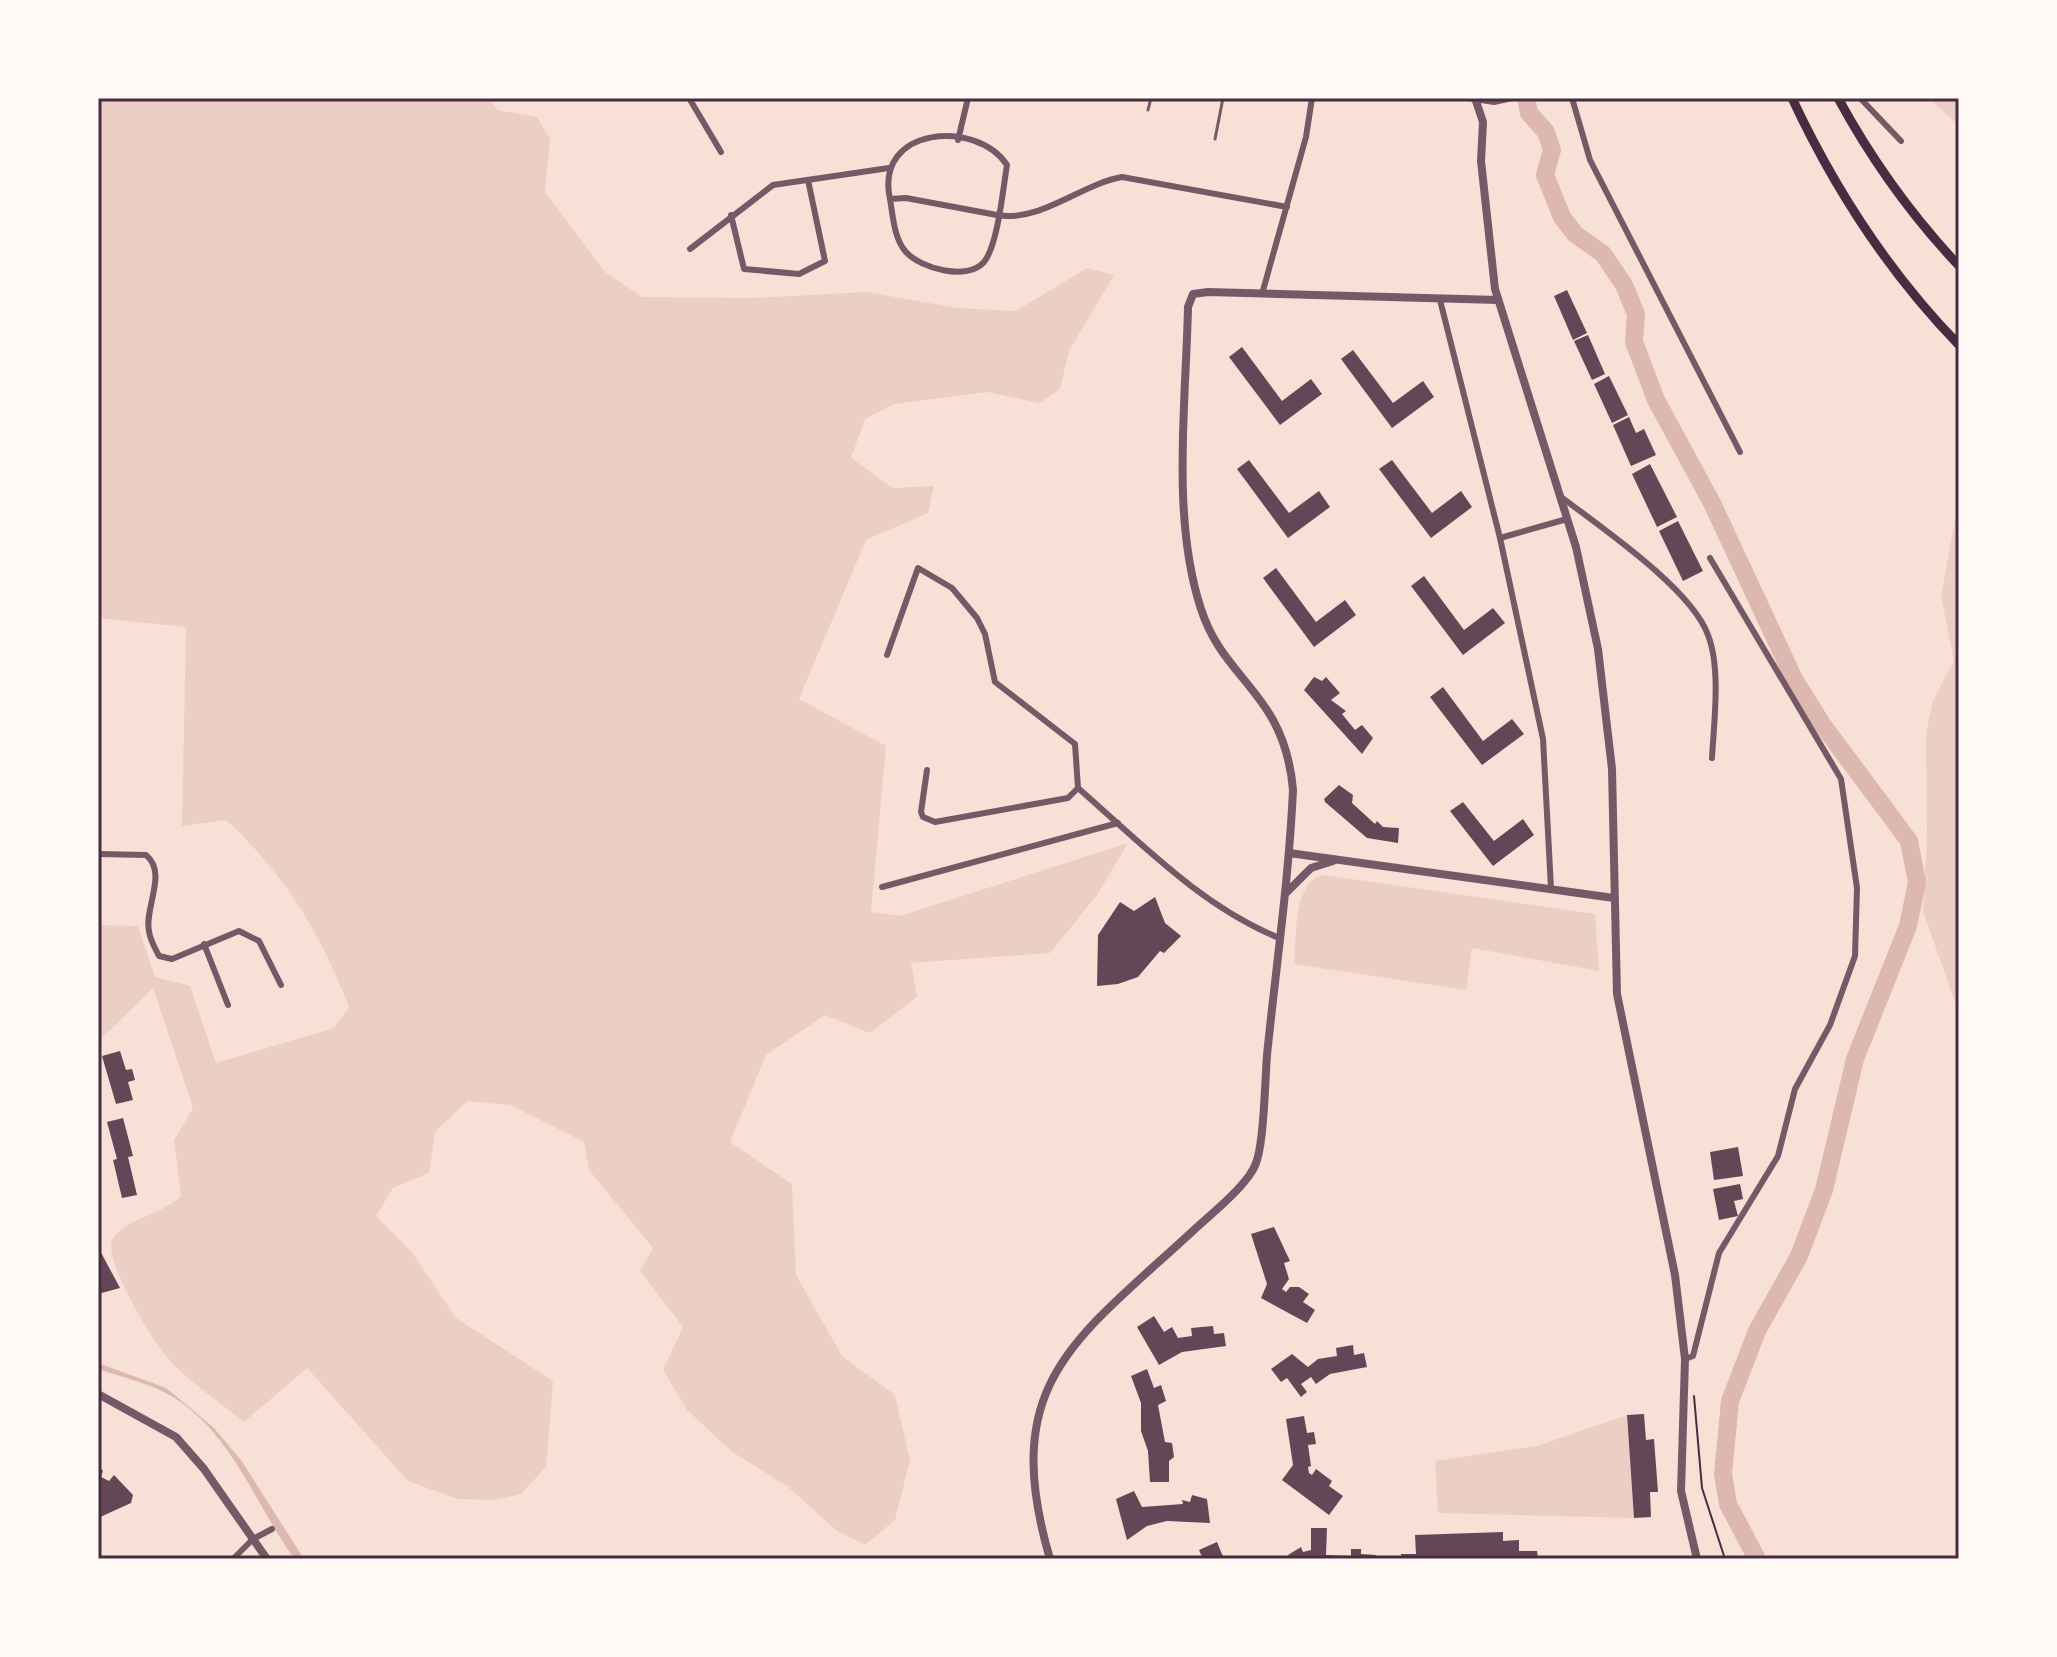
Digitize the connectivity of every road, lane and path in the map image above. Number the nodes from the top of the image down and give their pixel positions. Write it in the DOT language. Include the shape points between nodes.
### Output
graph roads {
  1 [pos="689,98"];
  2 [pos="968,98"];
  3 [pos="1151,98"];
  4 [pos="1223,98"];
  5 [pos="1312,98"];
  6 [pos="1512,98"];
  7 [pos="1572,98"];
  8 [pos="1792,98"];
  9 [pos="1838,98"];
  10 [pos="1860,98"];
  11 [pos="1473,99"];
  12 [pos="1148,110"];
  13 [pos="1215,139"];
  14 [pos="958,140"];
  15 [pos="1901,141"];
  16 [pos="721,152"];
  17 [pos="889,168"];
  18 [pos="808,180"];
  19 [pos="890,199"];
  20 [pos="1287,207"];
  21 [pos="731,215"];
  22 [pos="997,215"];
  23 [pos="690,249"];
  24 [pos="1959,266"];
  25 [pos="1262,294"];
  26 [pos="1440,300"];
  27 [pos="1498,300"];
  28 [pos="1959,345"];
  29 [pos="1740,452"];
  30 [pos="1560,496"];
  31 [pos="1567,519"];
  32 [pos="1500,538"];
  33 [pos="1710,558"];
  34 [pos="887,655"];
  35 [pos="1712,758"];
  36 [pos="927,770"];
  37 [pos="1078,788"];
  38 [pos="1118,823"];
  39 [pos="1289,853"];
  40 [pos="98,854"];
  41 [pos="1338,860"];
  42 [pos="882,887"];
  43 [pos="1551,888"];
  44 [pos="1285,893"];
  45 [pos="1614,898"];
  46 [pos="1279,938"];
  47 [pos="204,944"];
  48 [pos="281,985"];
  49 [pos="228,1005"];
  50 [pos="1685,1359"];
  51 [pos="1694,1391"];
  52 [pos="98,1394"];
  53 [pos="272,1529"];
  54 [pos="253,1539"];
  55 [pos="233,1559"];
  56 [pos="267,1559"];
  57 [pos="1050,1559"];
  58 [pos="1696,1559"];
  59 [pos="1725,1559"];
  1 -- 16 [label="street"];
  2 -- 14 [label="street"];
  3 -- 12 [label="lane"];
  4 -- 13 [label="lane"];
  5 -- 20 [label="street"];
  6 -- 11 [label="street"];
  7 -- 29 [label="street" via="1590,160"];
  8 -- 28 [label="main road" via="1817,151 1901,281"];
  9 -- 24 [label="main road"];
  10 -- 15 [label="street"];
  11 -- 27 [label="street" via="1483,122 1483,190"];
  14 -- 17 [label="street" via="919,139 902,149"];
  14 -- 22 [label="street" via="992,148 1007,165"];
  17 -- 18 [label="street"];
  17 -- 19 [label="street"];
  18 -- 21 [label="street" via="773,185"];
  18 -- 21 [label="street" via="825,261 799,274 744,269"];
  19 -- 22 [label="street"];
  19 -- 22 [label="street" via="905,251 921,264 960,272 974,271 986,260"];
  20 -- 22 [label="street" via="1122,177 1032,212"];
  20 -- 25 [label="street"];
  21 -- 23 [label="street"];
  25 -- 26 [label="street"];
  25 -- 39 [label="street" via="1193,294 1188,307 1184,509 1190,568 1211,636 1273,719 1283,743 1293,790"];
  26 -- 27 [label="street"];
  26 -- 32 [label="street"];
  27 -- 30 [label="street"];
  30 -- 31 [label="street"];
  30 -- 35 [label="street" via="1687,602 1708,635 1715,686"];
  31 -- 32 [label="street"];
  31 -- 45 [label="street" via="1589,600 1604,696 1613,793"];
  32 -- 43 [label="street" via="1543,739"];
  33 -- 50 [label="street" via="1841,779 1857,915 1855,956 1830,1025 1795,1089 1778,1156 1719,1253 1698,1345"];
  34 -- 37 [label="street" via="918,568 952,588 977,618 995,682 1075,744"];
  36 -- 37 [label="street" via="921,812 935,822 1068,798"];
  37 -- 38 [label="street"];
  38 -- 42 [label="street"];
  38 -- 46 [label="street" via="1221,910"];
  39 -- 41 [label="street"];
  39 -- 44 [label="street"];
  40 -- 47 [label="street" via="151,859 155,873 148,926 159,956 172,959"];
  41 -- 43 [label="street"];
  41 -- 44 [label="street" via="1311,868"];
  43 -- 45 [label="street"];
  44 -- 46 [label="street"];
  45 -- 50 [label="street" via="1617,994 1665,1221"];
  46 -- 57 [label="street" via="1256,1163 1208,1218 1084,1334 1050,1381 1040,1405 1032,1472"];
  47 -- 48 [label="street" via="232,931 251,936 263,947"];
  47 -- 49 [label="street"];
  50 -- 58 [label="street" via="1681,1491"];
  51 -- 59 [label="path" via="1702,1488"];
  52 -- 54 [label="street" via="176,1437"];
  53 -- 54 [label="street"];
  54 -- 55 [label="street"];
  54 -- 56 [label="street"];
}
